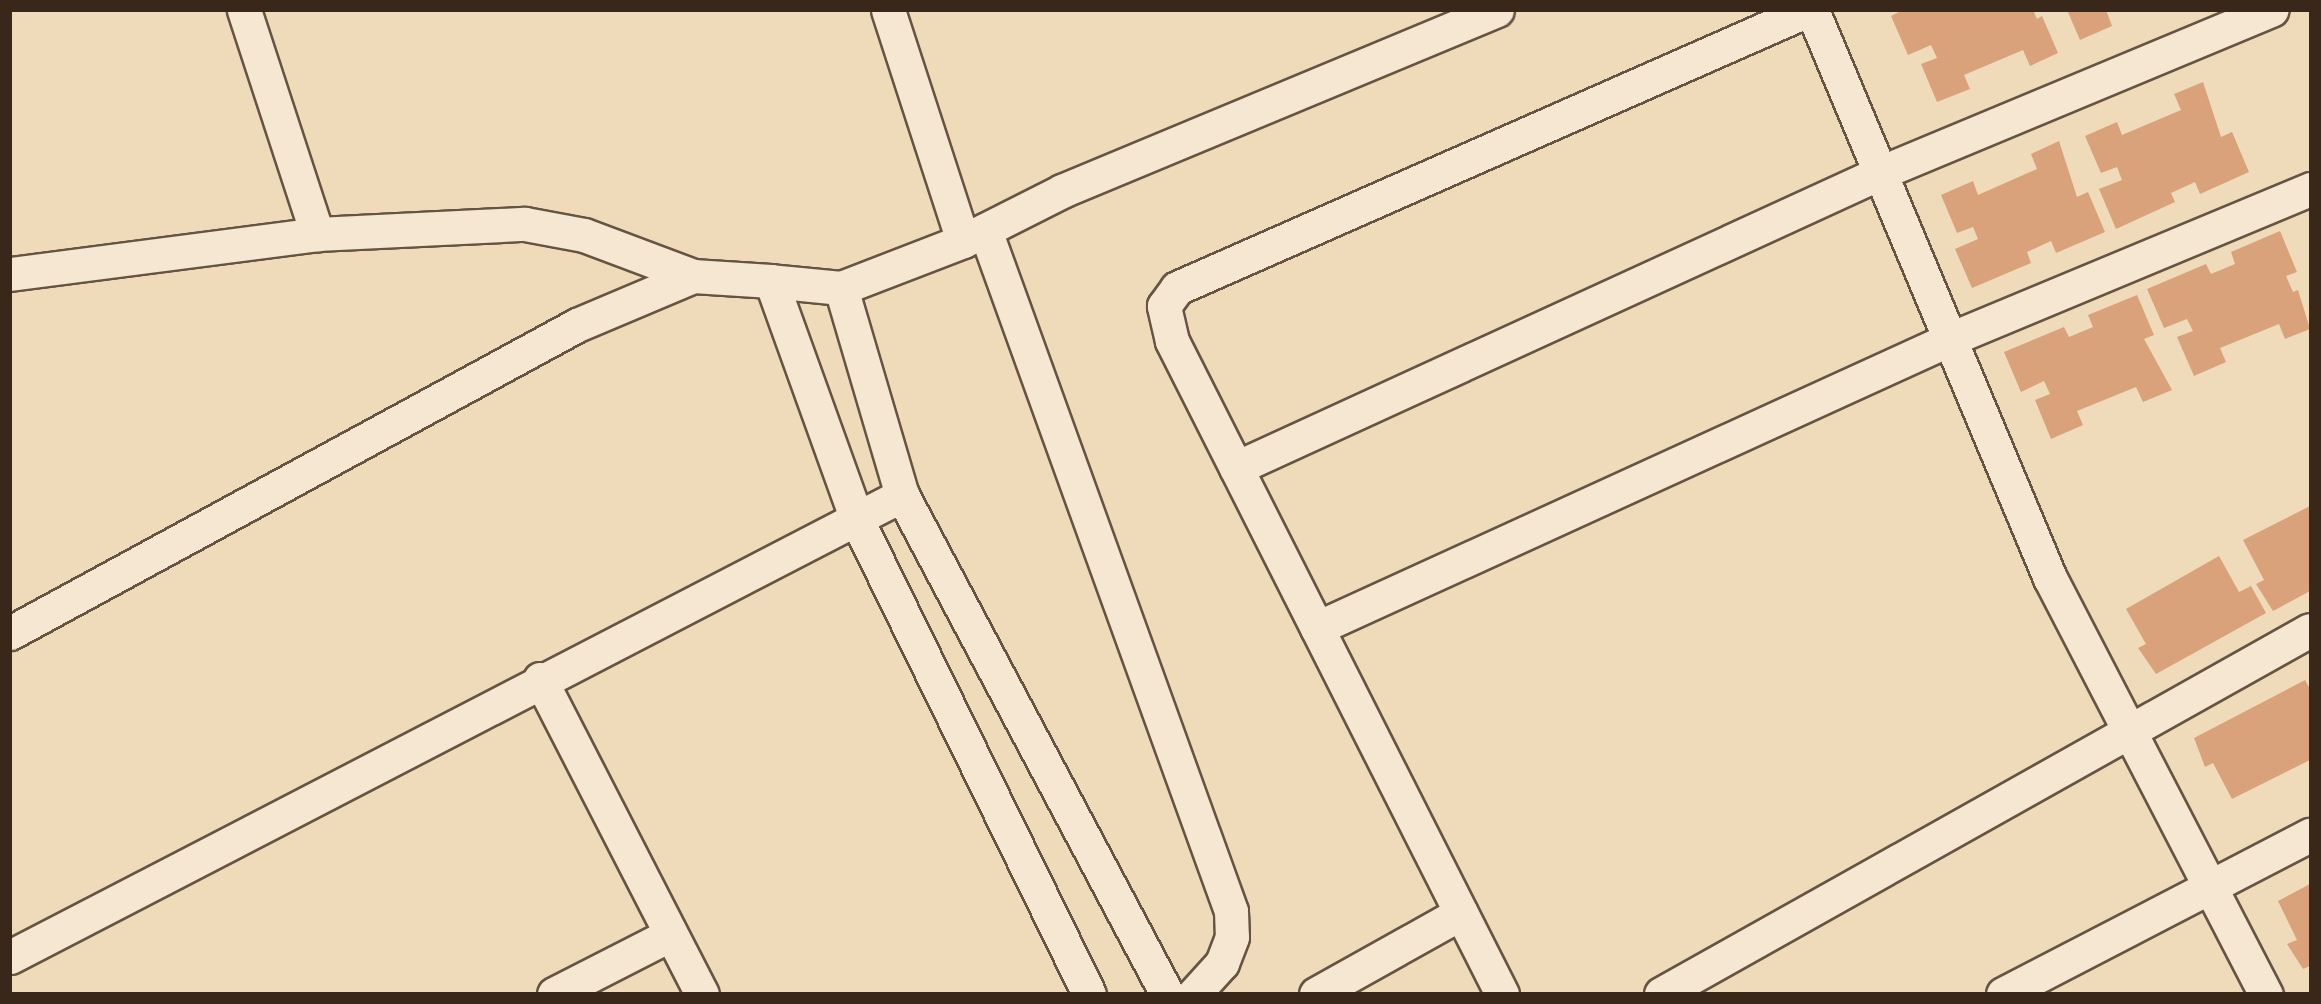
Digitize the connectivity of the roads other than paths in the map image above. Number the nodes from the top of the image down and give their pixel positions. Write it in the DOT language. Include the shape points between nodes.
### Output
graph roads {
  1 [pos="244,10"];
  2 [pos="888,10"];
  3 [pos="1810,10"];
  4 [pos="2272,10"];
  5 [pos="1495,11"];
  6 [pos="1882,172"];
  7 [pos="2310,189"];
  8 [pos="317,234"];
  9 [pos="974,235"];
  10 [pos="10,274"];
  11 [pos="693,276"];
  12 [pos="771,281"];
  13 [pos="841,288"];
  14 [pos="1950,339"];
  15 [pos="1236,468"];
  16 [pos="902,495"];
  17 [pos="858,522"];
  18 [pos="1317,628"];
  19 [pos="2310,630"];
  20 [pos="10,633"];
  21 [pos="540,679"];
  22 [pos="2126,732"];
  23 [pos="2310,835"];
  24 [pos="2207,887"];
  25 [pos="1461,913"];
  26 [pos="671,934"];
  27 [pos="10,957"];
  28 [pos="554,993"];
  29 [pos="702,993"];
  30 [pos="1089,993"];
  31 [pos="1167,993"];
  32 [pos="1194,993"];
  33 [pos="1316,993"];
  34 [pos="1502,993"];
  35 [pos="1660,993"];
  36 [pos="2003,993"];
  37 [pos="2266,993"];
  1 -- 8 [label="street"];
  2 -- 9 [label="street"];
  3 -- 6 [label="street"];
  3 -- 15 [label="street" via="1177,288 1164,306 1172,341"];
  4 -- 6 [label="street"];
  5 -- 9 [label="street" via="1062,191"];
  6 -- 14 [label="street"];
  6 -- 15 [label="street"];
  7 -- 14 [label="street"];
  8 -- 10 [label="street"];
  8 -- 11 [label="street" via="525,224 584,235"];
  9 -- 13 [label="street"];
  9 -- 32 [label="street" via="1230,911 1232,937 1222,963"];
  11 -- 12 [label="street"];
  11 -- 20 [label="street" via="578,326"];
  12 -- 13 [label="street"];
  12 -- 17 [label="street"];
  13 -- 16 [label="street"];
  14 -- 18 [label="street"];
  14 -- 22 [label="street" via="2050,578"];
  15 -- 18 [label="street"];
  16 -- 17 [label="street"];
  16 -- 31 [label="street"];
  17 -- 21 [label="street"];
  17 -- 30 [label="street"];
  18 -- 25 [label="street"];
  19 -- 22 [label="street"];
  21 -- 26 [label="street"];
  21 -- 27 [label="street"];
  22 -- 24 [label="street"];
  22 -- 35 [label="street"];
  23 -- 24 [label="street"];
  24 -- 36 [label="street"];
  24 -- 37 [label="street"];
  25 -- 33 [label="street"];
  25 -- 34 [label="street"];
  26 -- 28 [label="street"];
  26 -- 29 [label="street"];
}
